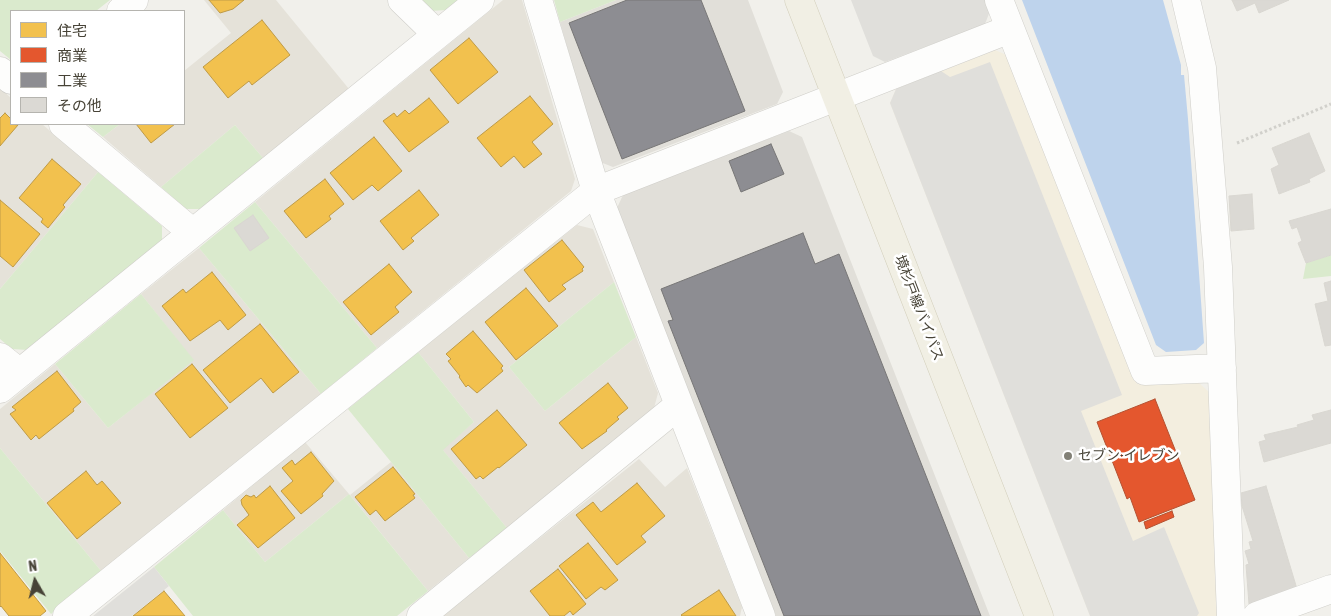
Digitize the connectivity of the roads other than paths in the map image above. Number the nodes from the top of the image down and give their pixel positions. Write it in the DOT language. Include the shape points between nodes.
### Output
graph roads {
  1 [pos="134,0"];
  2 [pos="402,0"];
  3 [pos="480,0"];
  4 [pos="538,0"];
  5 [pos="799,0"];
  6 [pos="999,0"];
  7 [pos="1186,0"];
  8 [pos="121,10"];
  9 [pos="1010,29"];
  10 [pos="437,34"];
  11 [pos="0,71"];
  12 [pos="10,79"];
  13 [pos="836,96"];
  14 [pos="64,125"];
  15 [pos="596,191"];
  16 [pos="192,232"];
  17 [pos="1222,368"];
  18 [pos="6,373"];
  19 [pos="679,405"];
  20 [pos="1331,590"];
  21 [pos="67,616"];
  22 [pos="421,616"];
  23 [pos="761,616"];
  24 [pos="1039,616"];
  25 [pos="1231,616"];
  26 [pos="1257,616"];
  1 -- 8 [label="street"];
  2 -- 10 [label="street"];
  3 -- 10 [label="street"];
  4 -- 15 [label="street"];
  5 -- 13 [label="main road, 境杉戸線バイパス"];
  6 -- 9 [label="street"];
  7 -- 17 [label="street" via="1202,68 1218,267"];
  9 -- 13 [label="street"];
  9 -- 17 [label="street" via="1145,370"];
  10 -- 16 [label="street"];
  11 -- 12 [label="street"];
  13 -- 15 [label="street"];
  13 -- 24 [label="main road, 境杉戸線バイパス"];
  14 -- 16 [label="street"];
  15 -- 19 [label="street"];
  15 -- 21 [label="street"];
  16 -- 18 [label="street"];
  17 -- 25 [label="street"];
  19 -- 22 [label="street"];
  19 -- 23 [label="street"];
  20 -- 26 [label="street"];
}
